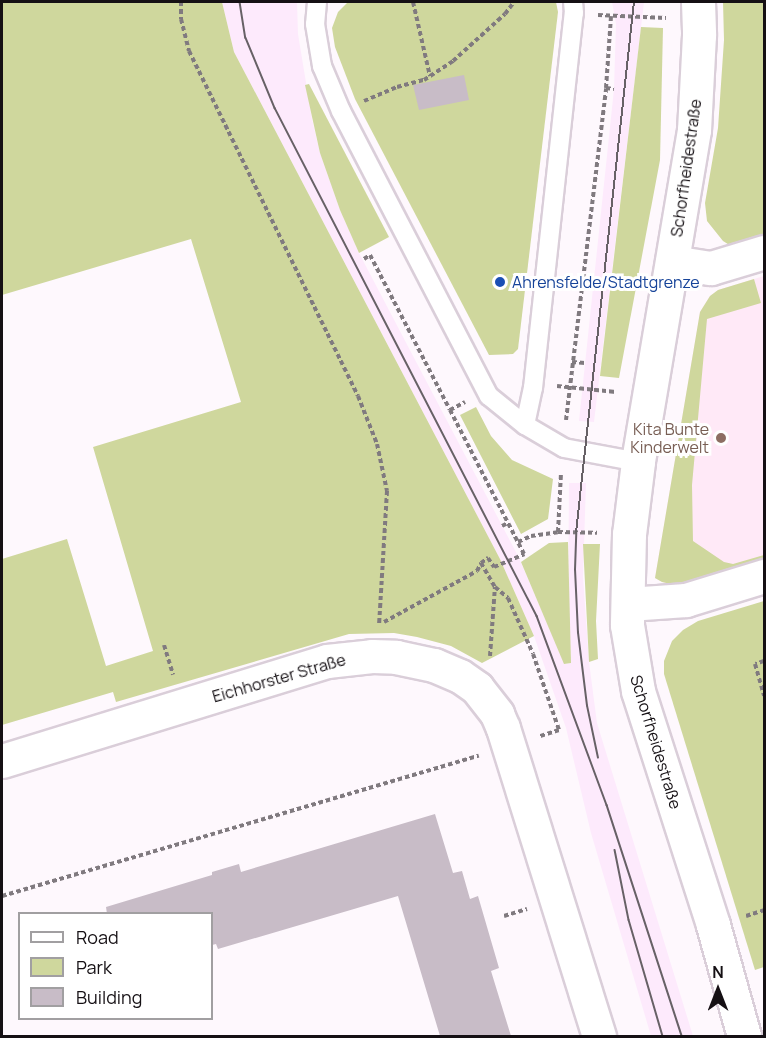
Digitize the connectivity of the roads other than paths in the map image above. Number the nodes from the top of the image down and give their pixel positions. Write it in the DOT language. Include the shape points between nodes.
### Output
graph roads {
  1 [pos="317,2"];
  2 [pos="573,2"];
  3 [pos="687,10"];
  4 [pos="765,252"];
  5 [pos="672,262"];
  6 [pos="525,425"];
  7 [pos="638,462"];
  8 [pos="765,576"];
  9 [pos="628,604"];
  10 [pos="2,761"];
  11 [pos="599,1036"];
  12 [pos="744,1036"];
  1 -- 6 [label="lane" via="315,24 322,66 341,111 489,396"];
  2 -- 6 [label="lane" via="534,376"];
  3 -- 5 [label="street, Schorfheidestraße" via="699,35 694,130"];
  4 -- 5 [label="street" via="711,268"];
  5 -- 7 [label="street, Schorfheidestraße"];
  6 -- 7 [label="lane" via="564,448"];
  7 -- 9 [label="street, Schorfheidestraße" via="629,534"];
  8 -- 9 [label="street" via="686,600"];
  9 -- 12 [label="street, Schorfheidestraße" via="627,625 638,691"];
  10 -- 11 [label="street, Eichhorster Straße" via="327,661 372,656 434,665 460,676 477,688 497,714 510,746"];
}
